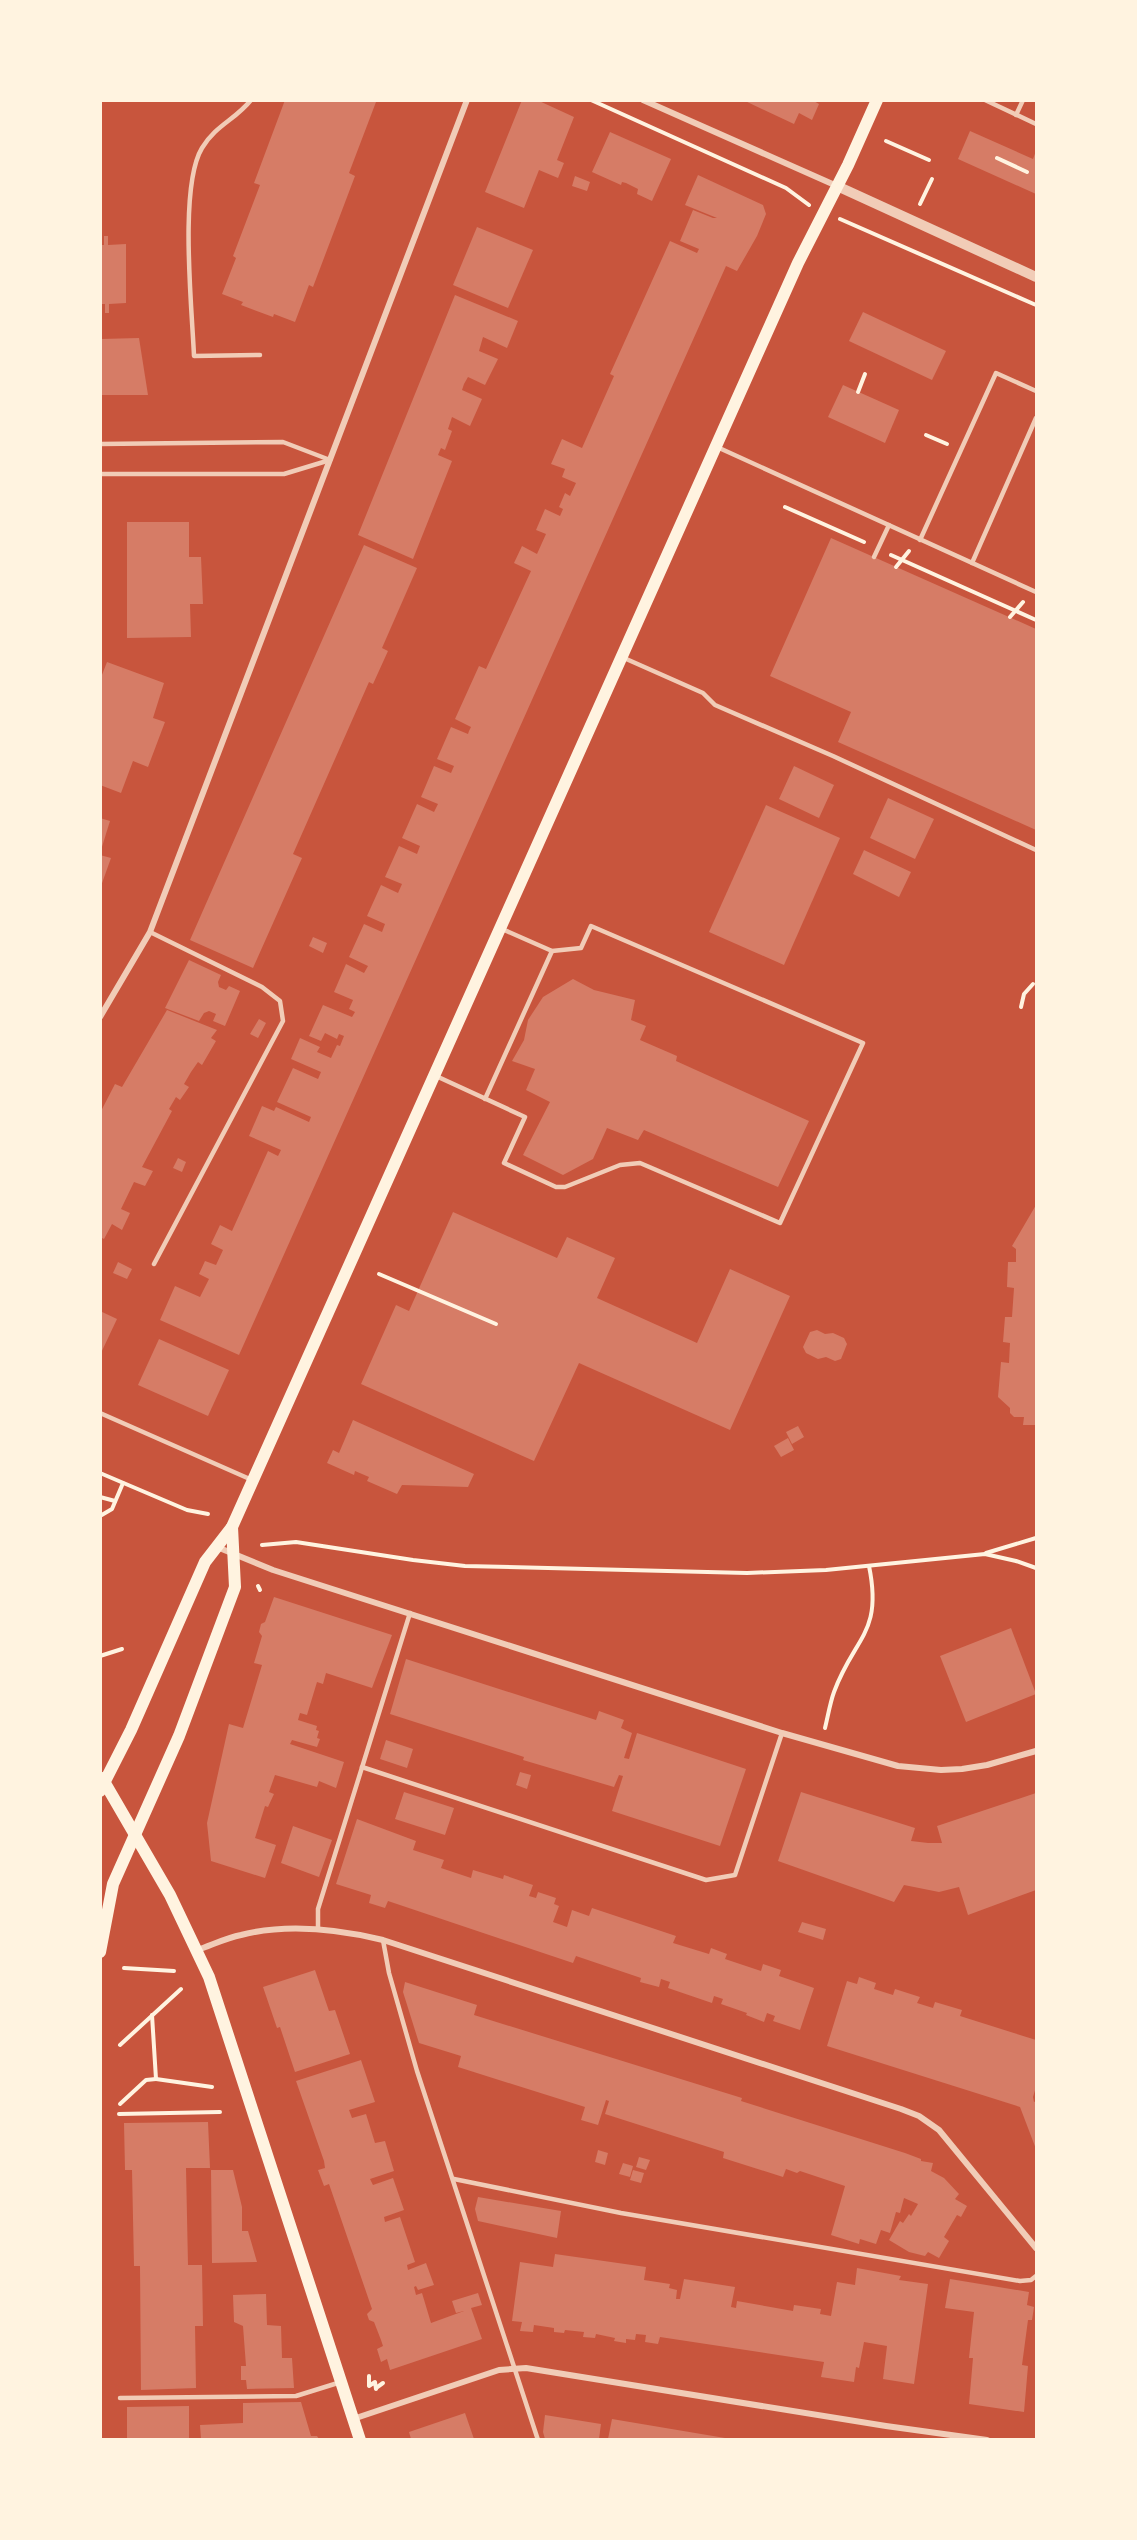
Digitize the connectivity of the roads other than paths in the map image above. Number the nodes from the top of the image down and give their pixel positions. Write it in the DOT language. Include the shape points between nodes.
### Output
graph roads {
  1 [pos="251,100"];
  2 [pos="468,100"];
  3 [pos="643,100"];
  4 [pos="877,100"];
  5 [pos="985,100"];
  6 [pos="1023,100"];
  7 [pos="1017,115"];
  8 [pos="1036,124"];
  9 [pos="837,186"];
  10 [pos="1036,277"];
  11 [pos="260,355"];
  12 [pos="1036,391"];
  13 [pos="1036,418"];
  14 [pos="100,444"];
  15 [pos="715,446"];
  16 [pos="330,460"];
  17 [pos="100,474"];
  18 [pos="889,525"];
  19 [pos="920,540"];
  20 [pos="874,557"];
  21 [pos="972,563"];
  22 [pos="1036,592"];
  23 [pos="621,657"];
  24 [pos="1036,850"];
  25 [pos="499,928"];
  26 [pos="150,932"];
  27 [pos="552,951"];
  28 [pos="100,1017"];
  29 [pos="433,1075"];
  30 [pos="485,1099"];
  31 [pos="154,1264"];
  32 [pos="100,1413"];
  33 [pos="252,1480"];
  34 [pos="232,1527"];
  35 [pos="216,1547"];
  36 [pos="232,1554"];
  37 [pos="410,1613"];
  38 [pos="782,1733"];
  39 [pos="1036,1751"];
  40 [pos="362,1767"];
  41 [pos="102,1783"];
  42 [pos="134,1832"];
  43 [pos="318,1928"];
  44 [pos="383,1940"];
  45 [pos="197,1950"];
  46 [pos="100,1952"];
  47 [pos="454,2179"];
  48 [pos="1036,2248"];
  49 [pos="1036,2276"];
  50 [pos="514,2368"];
  51 [pos="341,2382"];
  52 [pos="120,2398"];
  53 [pos="353,2419"];
  54 [pos="360,2439"];
  55 [pos="538,2439"];
  56 [pos="987,2439"];
  1 -- 11 [label="lane" via="241,113 213,132 200,151 192,178 194,356"];
  2 -- 16 [label="street"];
  3 -- 9 [label="street"];
  4 -- 9 [label="main road"];
  5 -- 7 [label="lane"];
  6 -- 7 [label="lane"];
  7 -- 8 [label="lane"];
  9 -- 10 [label="street"];
  9 -- 15 [label="main road"];
  12 -- 19 [label="lane" via="996,373"];
  13 -- 21 [label="lane"];
  14 -- 16 [label="lane" via="283,442"];
  15 -- 18 [label="lane"];
  15 -- 23 [label="main road"];
  16 -- 17 [label="lane" via="284,474"];
  16 -- 26 [label="street"];
  18 -- 19 [label="lane"];
  18 -- 20 [label="lane"];
  19 -- 21 [label="lane"];
  21 -- 22 [label="lane"];
  23 -- 24 [label="lane" via="702,693 715,705"];
  23 -- 25 [label="main road"];
  25 -- 27 [label="lane"];
  25 -- 29 [label="main road"];
  26 -- 28 [label="street"];
  26 -- 31 [label="lane" via="262,987 280,1001 283,1020"];
  27 -- 30 [label="lane"];
  27 -- 30 [label="lane" via="581,948 591,926 863,1043 780,1223 640,1163 620,1165 556,1187 504,1163 525,1117"];
  29 -- 30 [label="lane"];
  29 -- 33 [label="main road"];
  32 -- 33 [label="lane"];
  33 -- 34 [label="main road"];
  34 -- 35 [label="main road"];
  34 -- 36 [label="main road"];
  35 -- 36 [label="street"];
  35 -- 41 [label="main road" via="205,1562"];
  36 -- 37 [label="street"];
  36 -- 42 [label="main road" via="235,1587 179,1736"];
  37 -- 38 [label="street"];
  37 -- 40 [label="lane"];
  38 -- 39 [label="street" via="898,1766 930,1769 987,1765"];
  38 -- 40 [label="lane" via="735,1875 706,1880"];
  40 -- 43 [label="lane" via="318,1909"];
  41 -- 42 [label="main road"];
  42 -- 45 [label="main road"];
  42 -- 46 [label="main road" via="112,1884"];
  43 -- 44 [label="street"];
  43 -- 45 [label="street" via="262,1931"];
  44 -- 47 [label="lane" via="417,2071"];
  44 -- 48 [label="street" via="919,2116 939,2130"];
  45 -- 51 [label="main road"];
  47 -- 49 [label="lane" via="621,2213 1020,2281"];
  47 -- 50 [label="lane"];
  50 -- 53 [label="street"];
  50 -- 55 [label="lane"];
  50 -- 56 [label="street"];
  51 -- 52 [label="lane" via="296,2396"];
  51 -- 53 [label="main road"];
  53 -- 54 [label="main road"];
}
